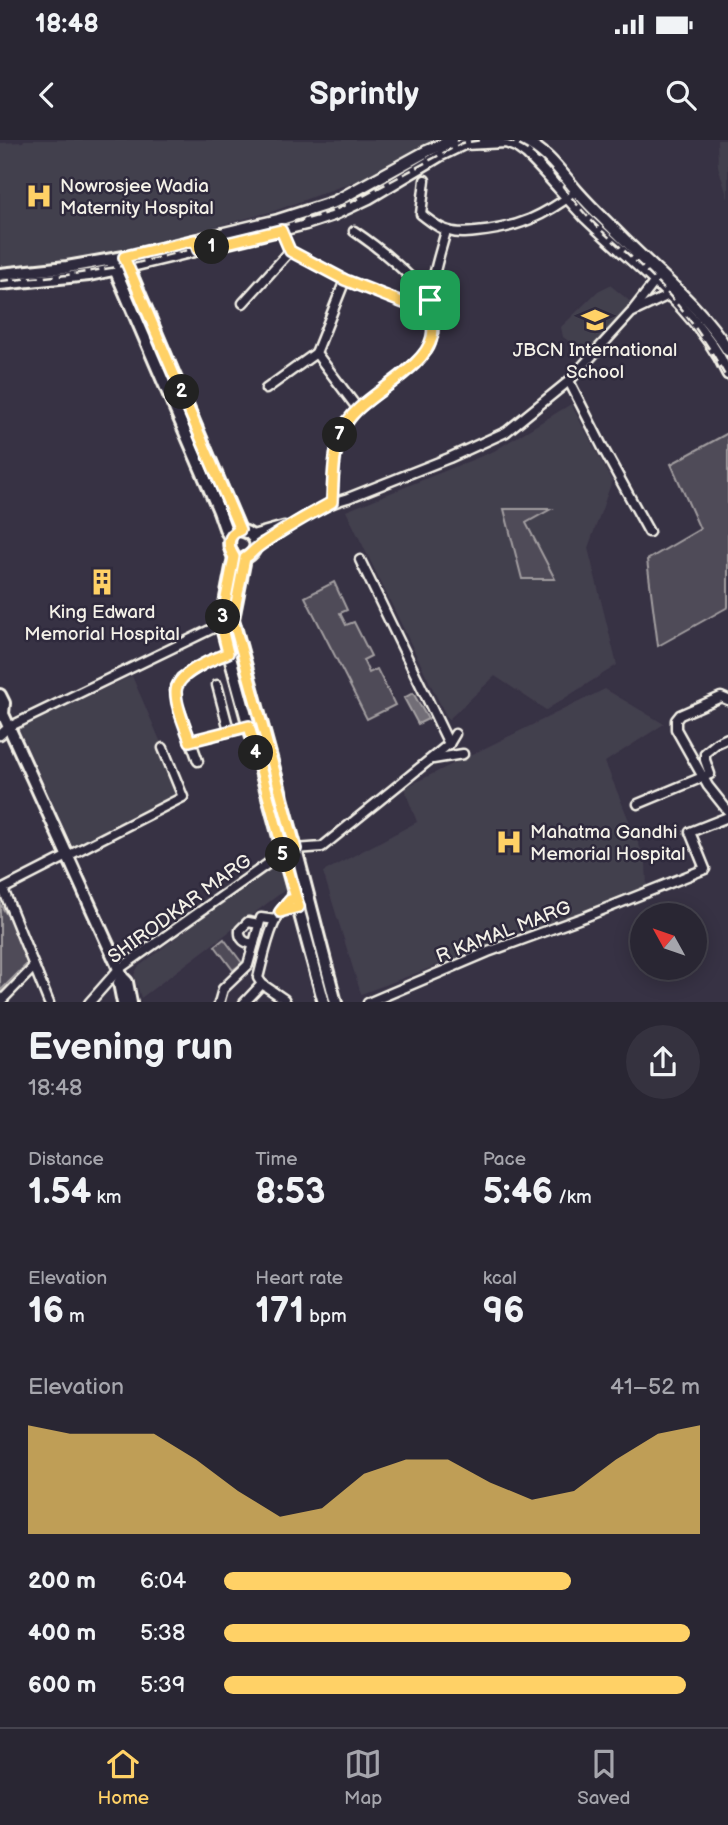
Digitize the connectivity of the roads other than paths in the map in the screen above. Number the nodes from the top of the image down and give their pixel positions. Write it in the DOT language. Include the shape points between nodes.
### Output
graph roads {
  1 [pos="452,140"];
  2 [pos="523,140"];
  3 [pos="486,141"];
  4 [pos="508,141"];
  5 [pos="405,163"];
  6 [pos="410,173"];
  7 [pos="425,180"];
  8 [pos="573,194"];
  9 [pos="256,230"];
  10 [pos="281,230"];
  11 [pos="354,231"];
  12 [pos="446,231"];
  13 [pos="290,251"];
  14 [pos="126,262"];
  15 [pos="113,265"];
  16 [pos="0,274"];
  17 [pos="658,278"];
  18 [pos="345,280"];
  19 [pos="0,284"];
  20 [pos="669,295"];
  21 [pos="430,298"];
  22 [pos="243,303"];
  23 [pos="631,313"];
  24 [pos="728,350"];
  25 [pos="316,353"];
  26 [pos="727,371"];
  27 [pos="569,381"];
  28 [pos="266,389"];
  29 [pos="358,410"];
  30 [pos="332,502"];
  31 [pos="288,527"];
  32 [pos="649,532"];
  33 [pos="235,534"];
  34 [pos="252,535"];
  35 [pos="254,549"];
  36 [pos="240,557"];
  37 [pos="360,560"];
  38 [pos="233,619"];
  39 [pos="221,624"];
  40 [pos="241,648"];
  41 [pos="228,653"];
  42 [pos="217,685"];
  43 [pos="0,695"];
  44 [pos="728,699"];
  45 [pos="1,713"];
  46 [pos="261,724"];
  47 [pos="249,726"];
  48 [pos="9,727"];
  49 [pos="229,730"];
  50 [pos="455,734"];
  51 [pos="0,735"];
  52 [pos="728,738"];
  53 [pos="190,741"];
  54 [pos="449,744"];
  55 [pos="163,748"];
  56 [pos="463,754"];
  57 [pos="430,760"];
  58 [pos="198,761"];
  59 [pos="703,777"];
  60 [pos="638,804"];
  61 [pos="728,811"];
  62 [pos="728,817"];
  63 [pos="296,849"];
  64 [pos="282,853"];
  65 [pos="68,856"];
  66 [pos="297,902"];
  67 [pos="276,920"];
  68 [pos="259,925"];
  69 [pos="254,943"];
  70 [pos="34,967"];
  71 [pos="120,973"];
  72 [pos="262,984"];
  73 [pos="0,1002"];
  74 [pos="49,1002"];
  75 [pos="90,1002"];
  76 [pos="123,1002"];
  77 [pos="131,1002"];
  78 [pos="219,1002"];
  79 [pos="245,1002"];
  80 [pos="286,1002"];
  81 [pos="324,1002"];
  82 [pos="336,1002"];
  83 [pos="370,1002"];
  1 -- 5 [label="street"];
  2 -- 8 [label="street" via="549,157"];
  3 -- 4 [label="street"];
  3 -- 6 [label="street" via="464,144"];
  4 -- 8 [label="street"];
  5 -- 6 [label="street"];
  5 -- 9 [label="street" via="334,202"];
  6 -- 10 [label="street" via="333,215"];
  7 -- 12 [label="street" via="421,214"];
  8 -- 12 [label="street" via="541,215 500,230"];
  8 -- 17 [label="street"];
  9 -- 10 [label="street"];
  9 -- 14 [label="street"];
  10 -- 13 [label="street"];
  11 -- 21 [label="street" via="399,265"];
  12 -- 21 [label="street"];
  13 -- 18 [label="street"];
  13 -- 22 [label="street"];
  14 -- 15 [label="main road"];
  14 -- 33 [label="main road"];
  15 -- 16 [label="main road"];
  15 -- 19 [label="main road" via="89,275"];
  15 -- 33 [label="main road" via="226,531"];
  17 -- 20 [label="street"];
  17 -- 23 [label="street"];
  17 -- 24 [label="street" via="702,314"];
  18 -- 21 [label="street" via="404,303"];
  18 -- 25 [label="street"];
  20 -- 23 [label="street"];
  20 -- 26 [label="street"];
  21 -- 29 [label="street" via="433,335 428,349"];
  23 -- 27 [label="street"];
  25 -- 28 [label="street"];
  25 -- 29 [label="street"];
  27 -- 30 [label="street" via="506,432"];
  27 -- 32 [label="street"];
  29 -- 30 [label="street" via="341,432"];
  30 -- 31 [label="street"];
  31 -- 34 [label="street"];
  31 -- 35 [label="street"];
  33 -- 34 [label="main road"];
  33 -- 36 [label="main road" via="230,550"];
  34 -- 35 [label="main road"];
  35 -- 36 [label="main road" via="251,555"];
  36 -- 38 [label="main road"];
  36 -- 39 [label="main road"];
  37 -- 54 [label="street"];
  38 -- 39 [label="street"];
  38 -- 40 [label="main road"];
  39 -- 41 [label="main road"];
  39 -- 48 [label="street"];
  40 -- 41 [label="street"];
  40 -- 46 [label="main road"];
  41 -- 47 [label="main road"];
  41 -- 53 [label="street" via="181,678 175,689"];
  42 -- 49 [label="street"];
  43 -- 45 [label="main road" via="4,703"];
  44 -- 59 [label="street" via="721,697 676,720 676,729"];
  45 -- 48 [label="main road"];
  46 -- 47 [label="street"];
  46 -- 63 [label="main road"];
  47 -- 49 [label="street"];
  47 -- 64 [label="main road"];
  48 -- 51 [label="street"];
  48 -- 65 [label="main road"];
  49 -- 53 [label="street"];
  50 -- 54 [label="street, SHIRODKAR MARG"];
  52 -- 59 [label="street" via="705,753 710,774"];
  53 -- 58 [label="street"];
  54 -- 57 [label="street, SHIRODKAR MARG"];
  55 -- 65 [label="street" via="183,797"];
  56 -- 57 [label="street"];
  57 -- 63 [label="street, SHIRODKAR MARG" via="322,846"];
  59 -- 60 [label="street"];
  59 -- 61 [label="street"];
  62 -- 83 [label="street, R KAMAL MARG" via="690,832 705,869"];
  63 -- 64 [label="street, SHIRODKAR MARG"];
  63 -- 82 [label="main road"];
  64 -- 66 [label="main road"];
  64 -- 71 [label="street, SHIRODKAR MARG"];
  65 -- 70 [label="street" via="3,889"];
  65 -- 71 [label="main road"];
  66 -- 67 [label="street"];
  66 -- 81 [label="main road"];
  67 -- 68 [label="street" via="261,918"];
  67 -- 72 [label="street" via="258,978"];
  68 -- 69 [label="street"];
  68 -- 69 [label="street" via="248,922 240,930 241,939"];
  69 -- 78 [label="street" via="248,965 223,989"];
  70 -- 73 [label="street"];
  70 -- 74 [label="street"];
  71 -- 75 [label="street, SHIRODKAR MARG"];
  71 -- 76 [label="main road"];
  71 -- 77 [label="main road"];
  72 -- 79 [label="street"];
  72 -- 80 [label="street"];
}
